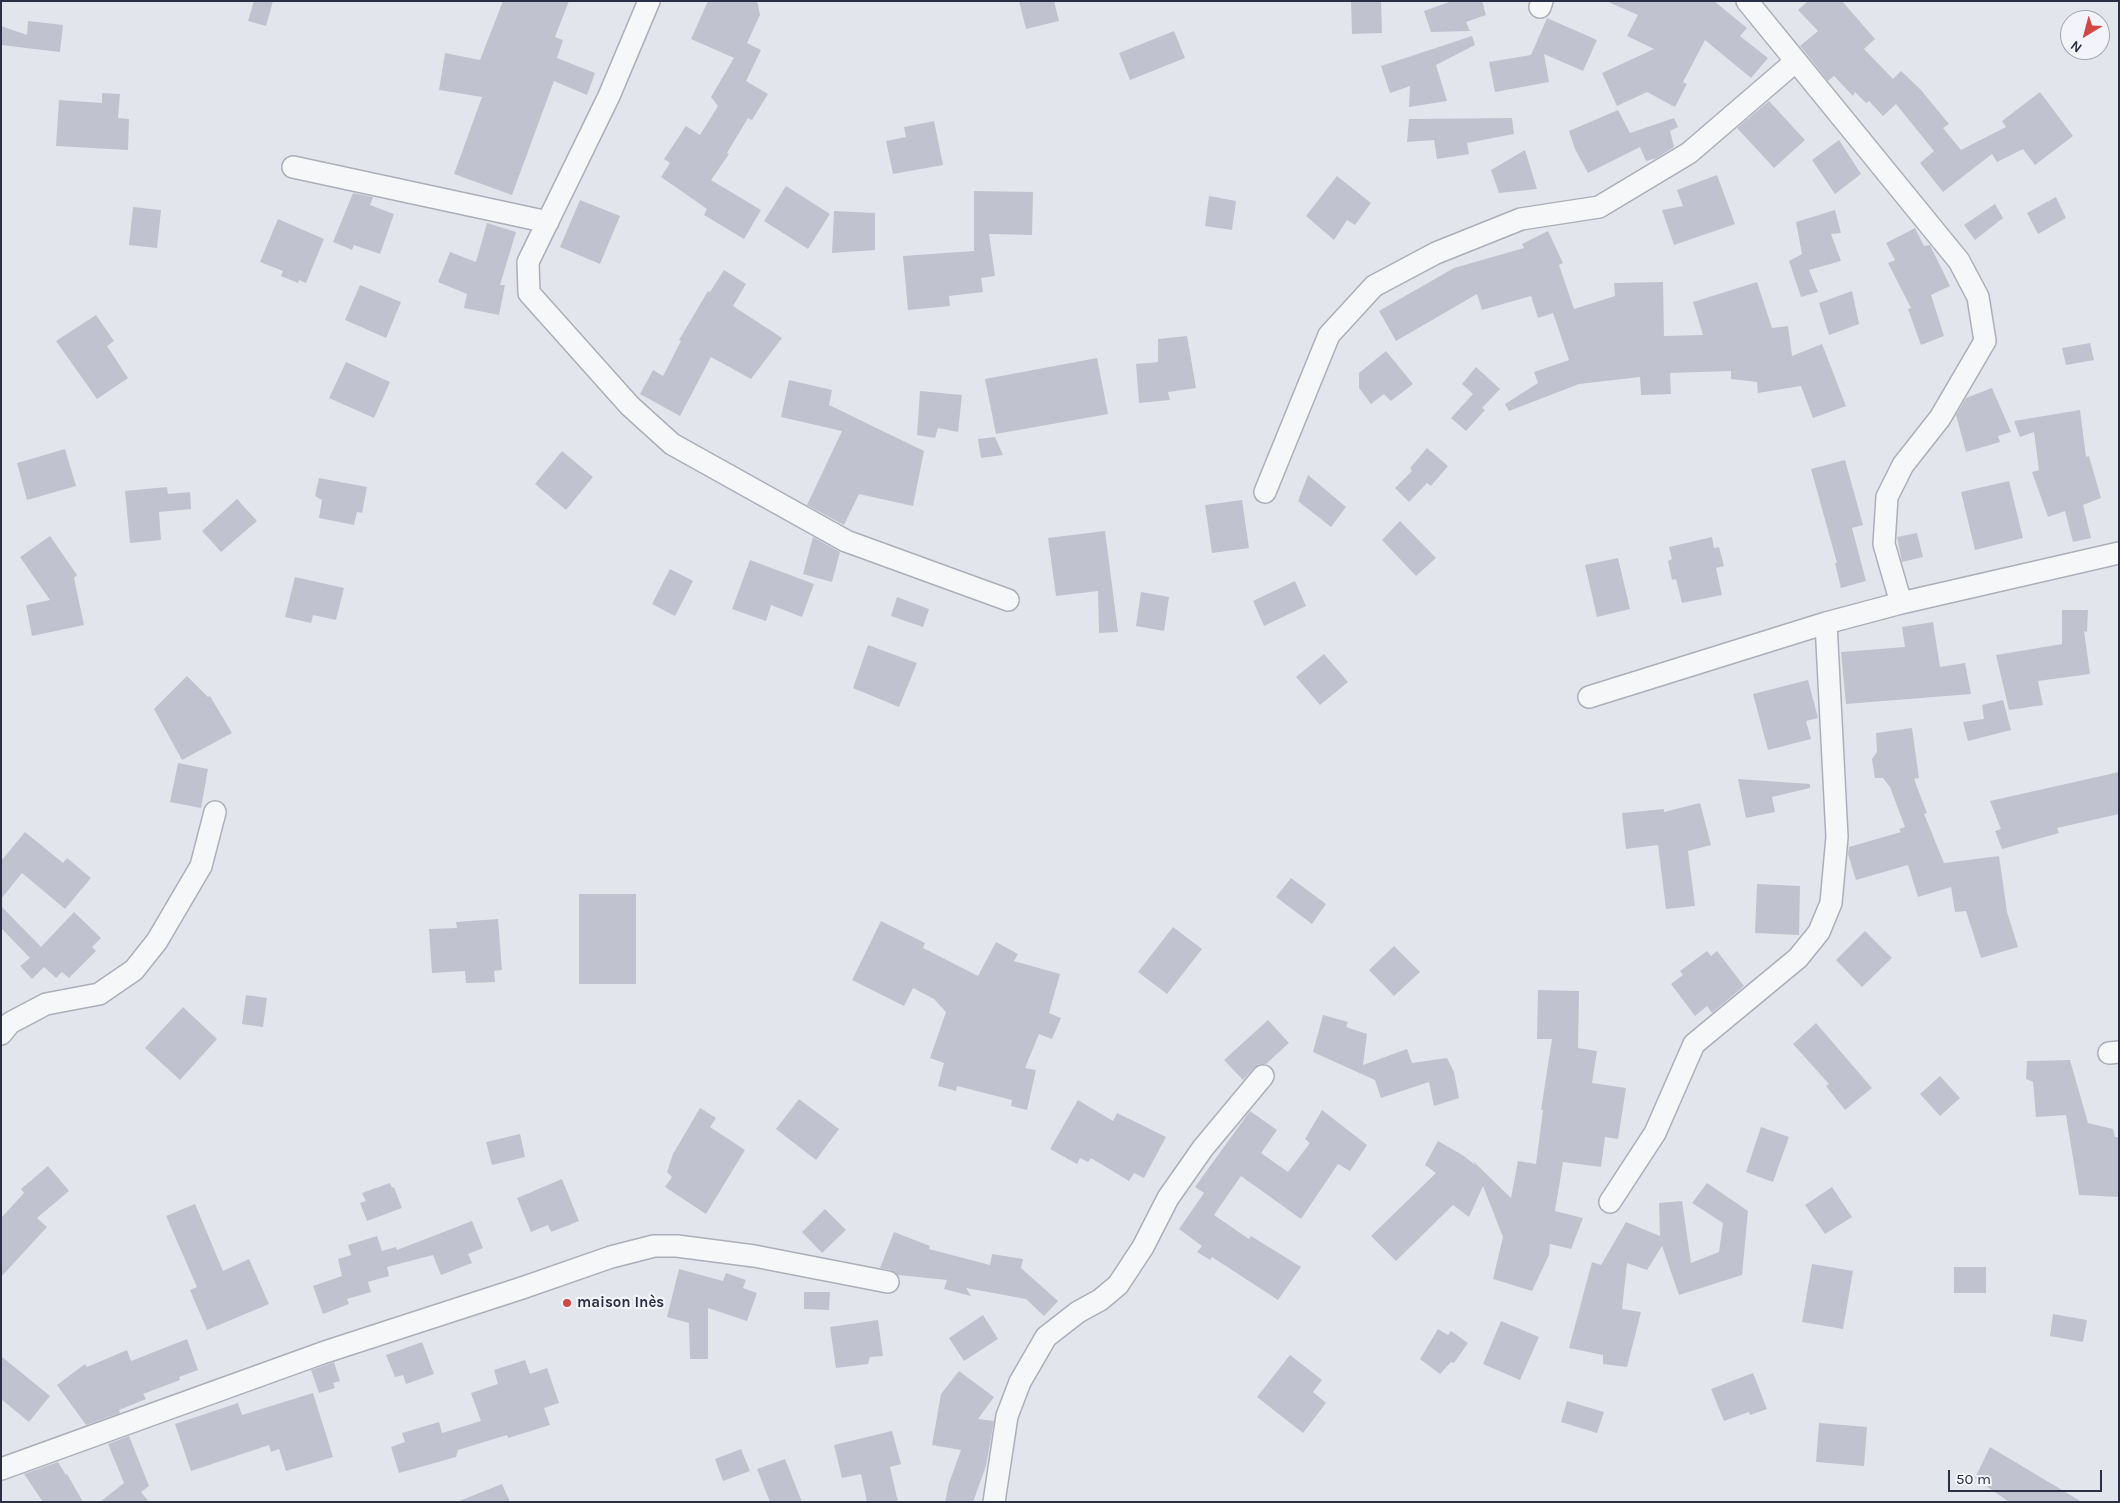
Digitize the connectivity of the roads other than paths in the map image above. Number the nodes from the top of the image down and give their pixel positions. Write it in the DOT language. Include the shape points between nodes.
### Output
graph roads {
  1 [pos="649,1"];
  2 [pos="1748,1"];
  3 [pos="1796,62"];
  4 [pos="294,167"];
  5 [pos="548,222"];
  6 [pos="1264,492"];
  7 [pos="2119,553"];
  8 [pos="1008,600"];
  9 [pos="1900,603"];
  10 [pos="1826,624"];
  11 [pos="1590,697"];
  12 [pos="215,812"];
  13 [pos="1,1034"];
  14 [pos="1263,1076"];
  15 [pos="1610,1202"];
  16 [pos="888,1282"];
  17 [pos="1,1469"];
  18 [pos="994,1502"];
  1 -- 5 [label="street" via="609,96"];
  2 -- 3 [label="street"];
  3 -- 6 [label="street" via="1689,153 1599,207 1521,219 1436,253 1374,286 1329,335"];
  3 -- 9 [label="street" via="1959,261 1978,297 1985,341 1940,418 1903,465 1887,497 1884,544"];
  4 -- 5 [label="street"];
  5 -- 8 [label="street" via="528,262 529,293 630,406 672,444 846,541"];
  7 -- 9 [label="street"];
  9 -- 10 [label="street"];
  10 -- 11 [label="street"];
  10 -- 15 [label="street" via="1837,837 1831,903 1819,932 1798,958 1694,1044 1655,1133"];
  12 -- 13 [label="street" via="201,866 157,941 134,970 99,994 46,1004 10,1022"];
  14 -- 18 [label="street" via="1203,1148 1168,1198 1143,1247 1118,1285 1046,1337 1020,1382 1007,1416"];
  16 -- 17 [label="street" via="754,1256 654,1246 611,1257 322,1353"];
}
